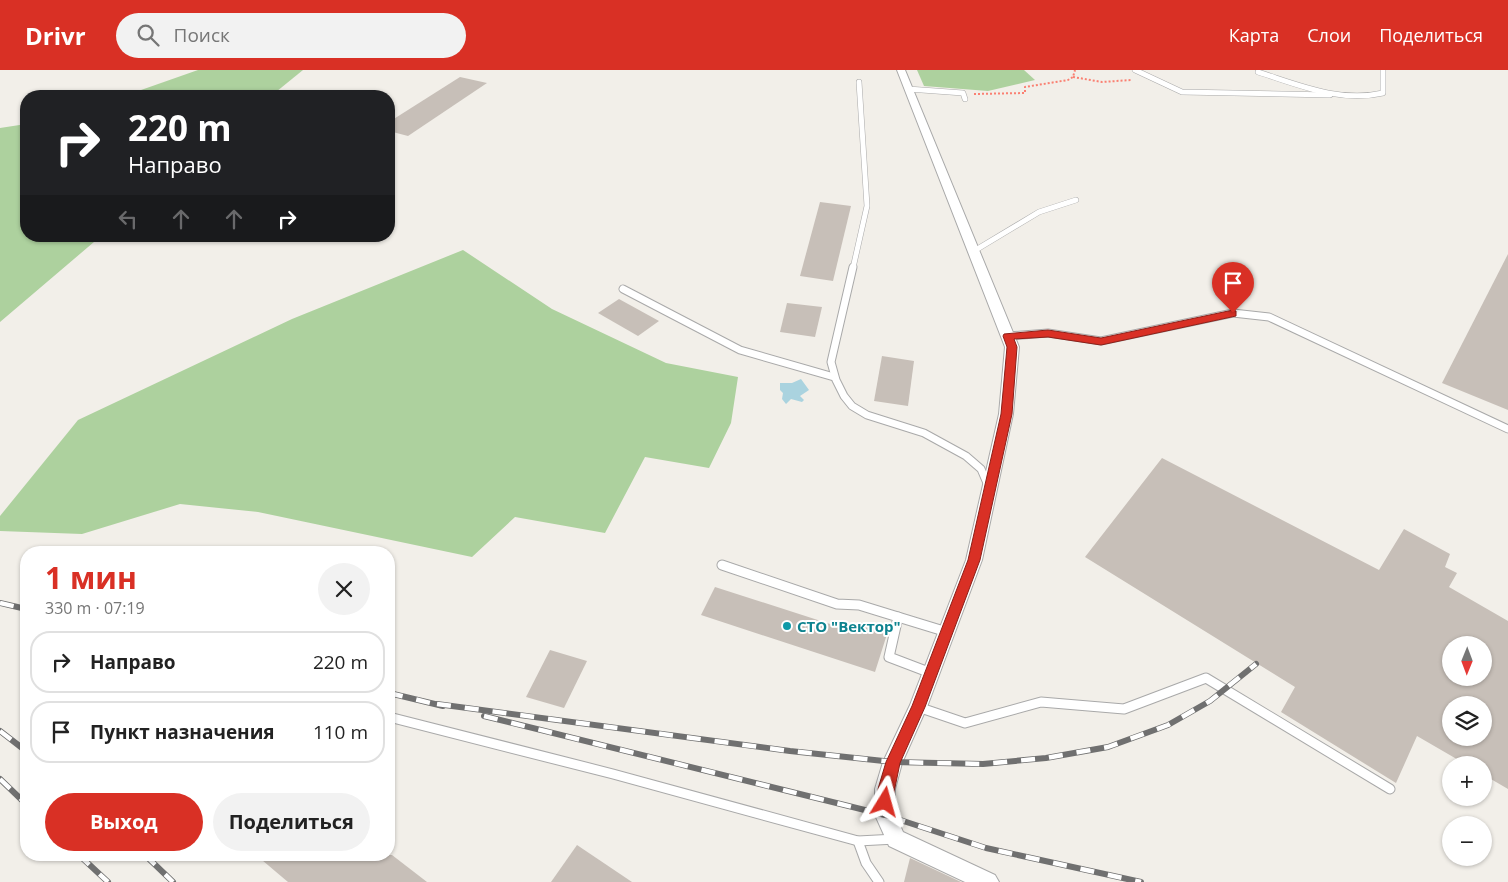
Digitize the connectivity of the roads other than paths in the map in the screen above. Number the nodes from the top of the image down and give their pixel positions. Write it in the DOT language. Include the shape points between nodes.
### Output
graph roads {
  1 [pos="901,70"];
  2 [pos="1135,70"];
  3 [pos="1383,70"];
  4 [pos="1258,72"];
  5 [pos="859,82"];
  6 [pos="908,89"];
  7 [pos="1330,95"];
  8 [pos="965,98"];
  9 [pos="1076,200"];
  10 [pos="974,251"];
  11 [pos="622,290"];
  12 [pos="1008,336"];
  13 [pos="834,377"];
  14 [pos="1508,429"];
  15 [pos="988,495"];
  16 [pos="722,565"];
  17 [pos="898,617"];
  18 [pos="947,632"];
  19 [pos="931,673"];
  20 [pos="918,707"];
  21 [pos="395,719"];
  22 [pos="1390,789"];
  23 [pos="896,839"];
  24 [pos="858,841"];
  25 [pos="879,882"];
  26 [pos="988,882"];
  1 -- 6 [label="street"];
  2 -- 7 [label="lane" via="1182,92"];
  3 -- 7 [label="lane" via="1383,93 1376,96"];
  4 -- 7 [label="lane"];
  5 -- 13 [label="lane" via="868,206 831,362"];
  6 -- 8 [label="lane" via="963,93"];
  6 -- 10 [label="street"];
  9 -- 10 [label="lane" via="1039,212"];
  10 -- 12 [label="street"];
  11 -- 13 [label="lane" via="740,350"];
  12 -- 14 [label="lane" via="1048,334 1101,342 1233,313 1269,317"];
  12 -- 15 [label="street" via="1012,347 1006,414"];
  13 -- 15 [label="lane" via="853,407 925,433 975,461 985,475"];
  15 -- 18 [label="street" via="974,560"];
  16 -- 17 [label="lane" via="837,604 859,605"];
  17 -- 18 [label="lane"];
  17 -- 19 [label="lane" via="889,657"];
  18 -- 19 [label="street"];
  19 -- 20 [label="street"];
  20 -- 22 [label="lane" via="965,723 1041,702 1124,709 1206,678"];
  20 -- 23 [label="street" via="893,762 885,789 885,815"];
  21 -- 24 [label="lane"];
  23 -- 24 [label="lane"];
  23 -- 26 [label="street"];
  24 -- 25 [label="lane" via="866,863"];
}
